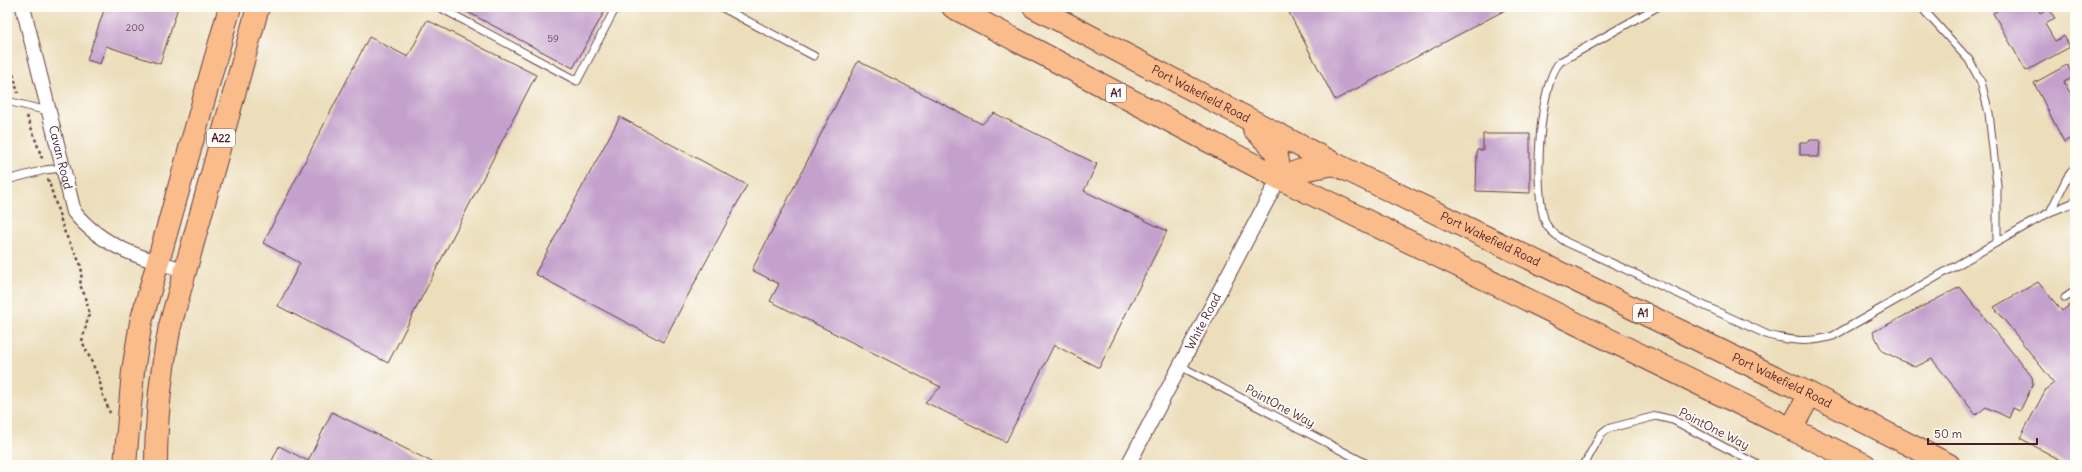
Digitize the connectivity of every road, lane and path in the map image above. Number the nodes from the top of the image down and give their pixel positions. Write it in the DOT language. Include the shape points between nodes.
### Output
graph roads {
  1 [pos="23,7"];
  2 [pos="230,7"];
  3 [pos="258,7"];
  4 [pos="438,7"];
  5 [pos="616,7"];
  6 [pos="721,7"];
  7 [pos="953,7"];
  8 [pos="1034,7"];
  9 [pos="1657,7"];
  10 [pos="1921,7"];
  11 [pos="7,51"];
  12 [pos="814,56"];
  13 [pos="7,101"];
  14 [pos="21,104"];
  15 [pos="48,111"];
  16 [pos="1240,115"];
  17 [pos="1335,164"];
  18 [pos="2075,167"];
  19 [pos="62,168"];
  20 [pos="45,170"];
  21 [pos="1279,178"];
  22 [pos="7,180"];
  23 [pos="2075,202"];
  24 [pos="2050,212"];
  25 [pos="1998,241"];
  26 [pos="157,263"];
  27 [pos="185,270"];
  28 [pos="2075,291"];
  29 [pos="2065,298"];
  30 [pos="1180,366"];
  31 [pos="1810,394"];
  32 [pos="111,414"];
  33 [pos="1791,428"];
  34 [pos="125,465"];
  35 [pos="156,465"];
  36 [pos="1128,465"];
  37 [pos="1369,465"];
  38 [pos="1584,465"];
  39 [pos="1758,465"];
  40 [pos="1865,465"];
  41 [pos="1950,465"];
  1 -- 15 [label="street, Cavan Road"];
  2 -- 26 [label="main road, A22"];
  3 -- 27 [label="main road, A22"];
  4 -- 5 [label="lane" via="577,81"];
  6 -- 12 [label="lane"];
  7 -- 21 [label="main road, A1"];
  8 -- 16 [label="main road, Port Wakefield Road / A1"];
  9 -- 25 [label="lane" via="1560,62 1551,75 1540,137 1542,212 1546,225 1566,242 1768,335 1799,342 1833,336"];
  10 -- 25 [label="lane" via="1969,60 1981,82 1989,113 1997,185"];
  11 -- 14 [label="path"];
  13 -- 14 [label="lane"];
  14 -- 15 [label="lane"];
  14 -- 20 [label="path" via="32,126"];
  15 -- 19 [label="street, Cavan Road"];
  16 -- 17 [label="main road, Port Wakefield Road / A1"];
  16 -- 21 [label="main road" via="1274,149 1279,159"];
  17 -- 21 [label="main road" via="1302,170"];
  17 -- 31 [label="main road, Port Wakefield Road / A1"];
  18 -- 24 [label="lane"];
  19 -- 20 [label="lane"];
  19 -- 26 [label="street, Cavan Road" via="70,203 82,222 122,250"];
  20 -- 22 [label="lane"];
  20 -- 32 [label="path" via="65,233 80,263 80,285 89,314 82,341 99,378"];
  21 -- 30 [label="street, White Road"];
  21 -- 33 [label="main road, A1"];
  23 -- 24 [label="lane"];
  24 -- 25 [label="lane"];
  26 -- 27 [label="street, Cavan Road"];
  26 -- 34 [label="main road, A22" via="141,322 133,371"];
  27 -- 35 [label="main road, A22" via="170,326 161,374"];
  28 -- 29 [label="lane"];
  30 -- 36 [label="street, White Road"];
  30 -- 37 [label="lane, PointOne Way"];
  31 -- 33 [label="main road"];
  31 -- 41 [label="main road, Port Wakefield Road / A1"];
  33 -- 40 [label="main road, A1"];
  38 -- 39 [label="lane, PointOne Way" via="1601,434 1607,429 1656,416 1673,420"];
}
